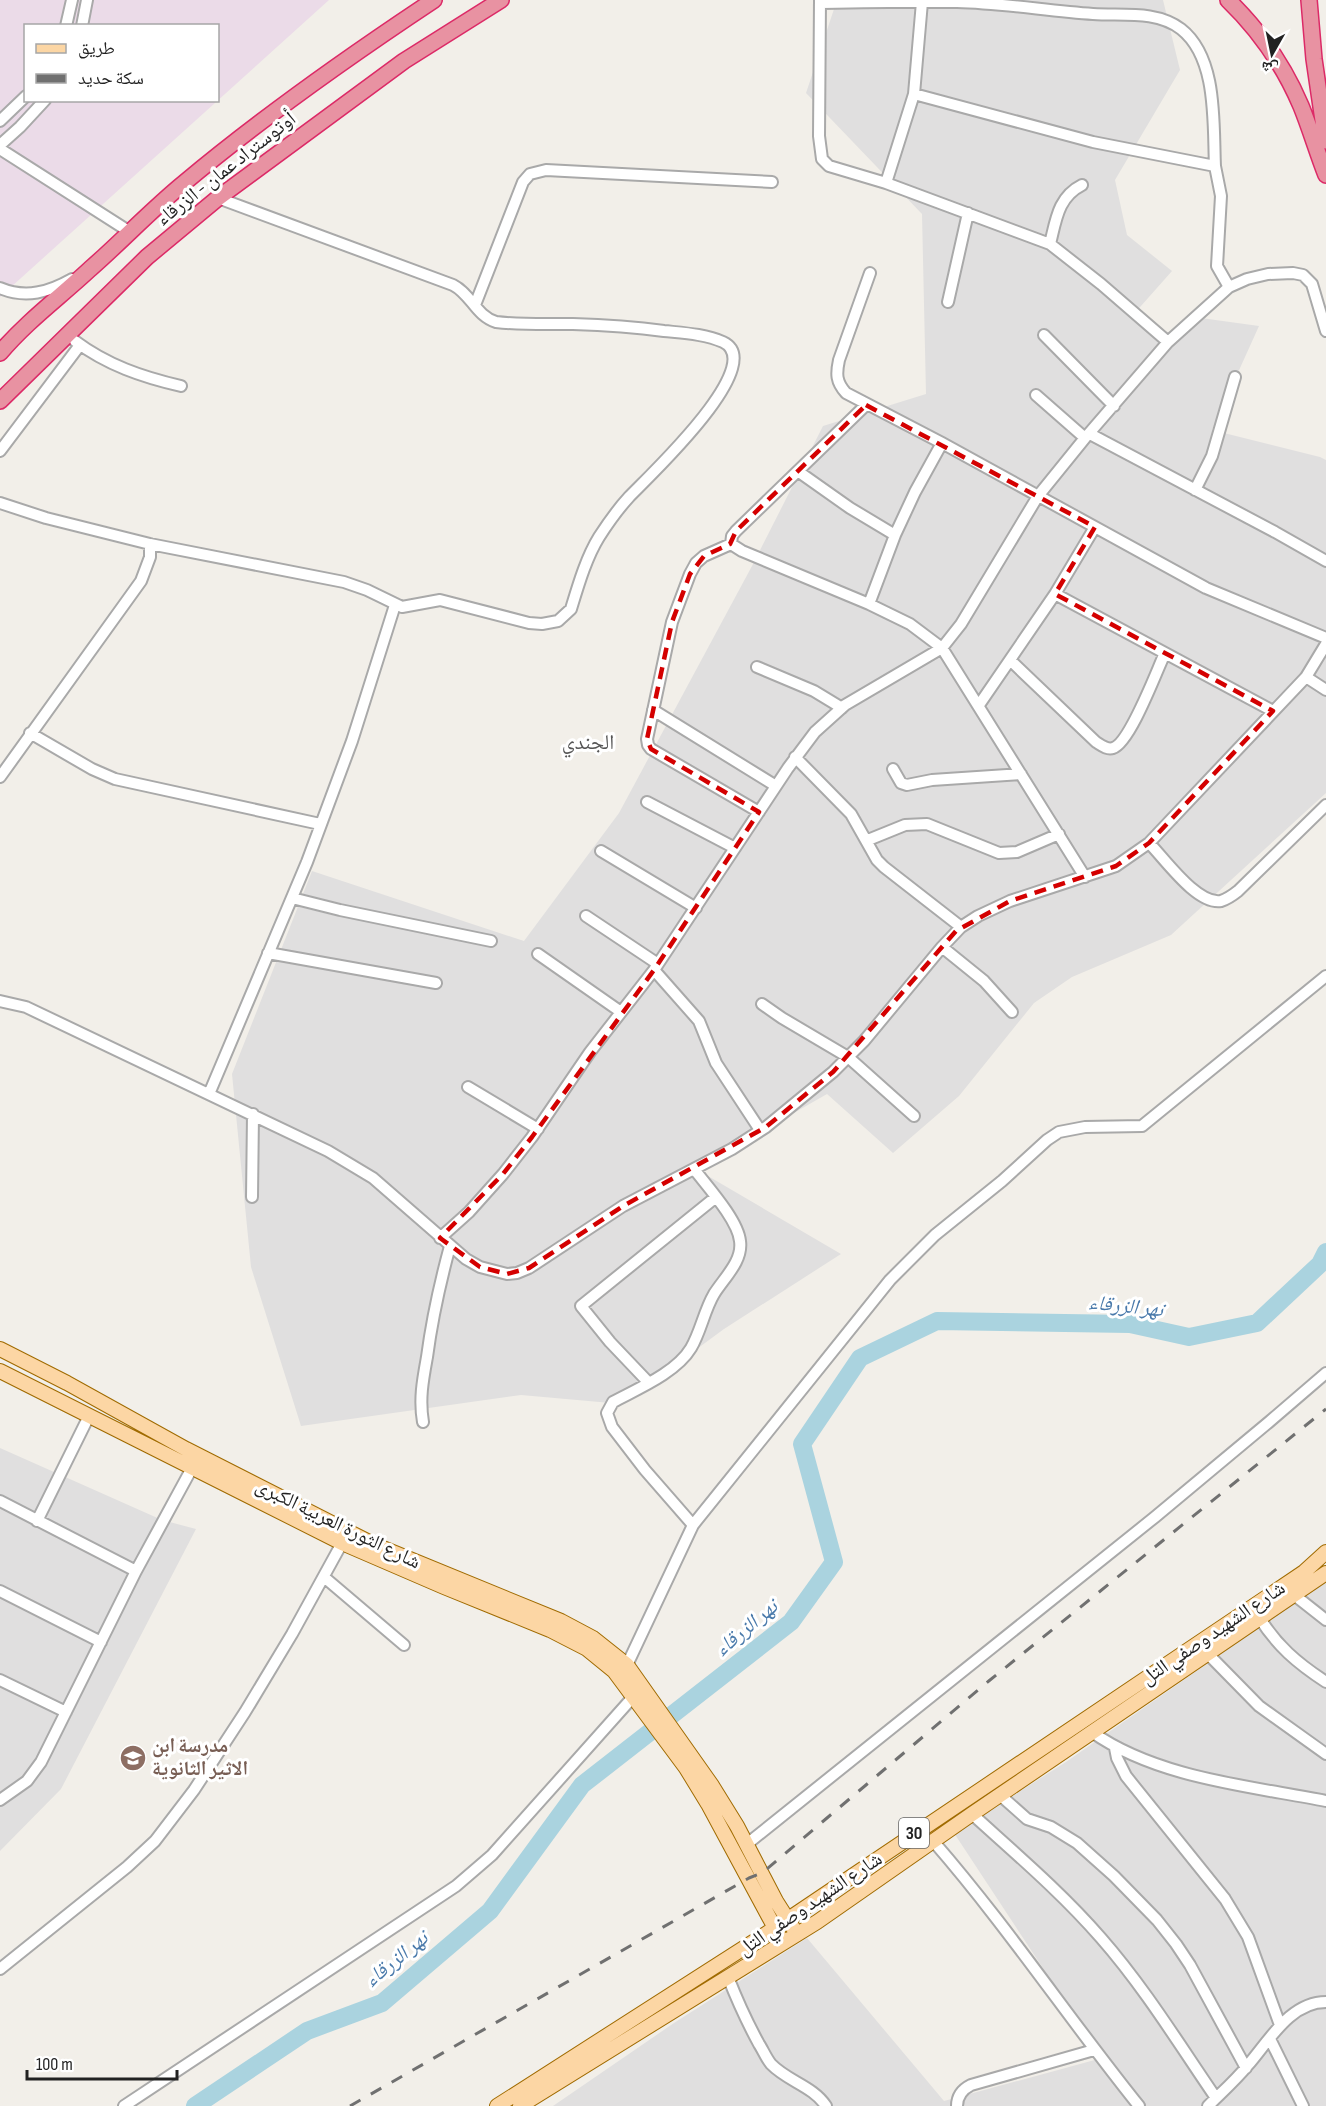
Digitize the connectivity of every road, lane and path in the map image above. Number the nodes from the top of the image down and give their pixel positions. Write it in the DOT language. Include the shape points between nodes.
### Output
graph roads {
  1 [pos="72,0"];
  2 [pos="87,0"];
  3 [pos="434,0"];
  4 [pos="501,0"];
  5 [pos="1228,0"];
  6 [pos="1309,0"];
  7 [pos="820,1"];
  8 [pos="959,1"];
  9 [pos="922,2"];
  10 [pos="66,24"];
  11 [pos="82,24"];
  12 [pos="914,94"];
  13 [pos="24,98"];
  14 [pos="43,102"];
  15 [pos="0,121"];
  16 [pos="1326,141"];
  17 [pos="0,147"];
  18 [pos="1215,166"];
  19 [pos="1326,175"];
  20 [pos="772,182"];
  21 [pos="886,183"];
  22 [pos="1082,185"];
  23 [pos="218,198"];
  24 [pos="968,213"];
  25 [pos="130,232"];
  26 [pos="1050,244"];
  27 [pos="89,271"];
  28 [pos="870,273"];
  29 [pos="1229,287"];
  30 [pos="0,288"];
  31 [pos="948,302"];
  32 [pos="476,305"];
  33 [pos="1326,331"];
  34 [pos="67,335"];
  35 [pos="1044,335"];
  36 [pos="1168,342"];
  37 [pos="80,345"];
  38 [pos="0,352"];
  39 [pos="1235,377"];
  40 [pos="181,386"];
  41 [pos="1036,395"];
  42 [pos="0,401"];
  43 [pos="866,405"];
  44 [pos="1114,406"];
  45 [pos="1088,436"];
  46 [pos="942,443"];
  47 [pos="0,451"];
  48 [pos="799,472"];
  49 [pos="1195,490"];
  50 [pos="1038,496"];
  51 [pos="0,503"];
  52 [pos="1095,527"];
  53 [pos="895,535"];
  54 [pos="150,544"];
  55 [pos="731,544"];
  56 [pos="1326,561"];
  57 [pos="1055,594"];
  58 [pos="869,604"];
  59 [pos="395,605"];
  60 [pos="1326,638"];
  61 [pos="1326,644"];
  62 [pos="942,648"];
  63 [pos="1165,653"];
  64 [pos="1010,660"];
  65 [pos="757,667"];
  66 [pos="1306,677"];
  67 [pos="1326,690"];
  68 [pos="979,705"];
  69 [pos="842,708"];
  70 [pos="653,710"];
  71 [pos="1273,711"];
  72 [pos="30,733"];
  73 [pos="795,757"];
  74 [pos="893,770"];
  75 [pos="1021,774"];
  76 [pos="0,777"];
  77 [pos="776,786"];
  78 [pos="647,802"];
  79 [pos="1326,805"];
  80 [pos="759,812"];
  81 [pos="320,824"];
  82 [pos="1059,834"];
  83 [pos="868,840"];
  84 [pos="1149,843"];
  85 [pos="735,848"];
  86 [pos="601,851"];
  87 [pos="1084,877"];
  88 [pos="292,898"];
  89 [pos="696,908"];
  90 [pos="586,916"];
  91 [pos="961,927"];
  92 [pos="491,941"];
  93 [pos="942,947"];
  94 [pos="268,953"];
  95 [pos="538,954"];
  96 [pos="656,967"];
  97 [pos="1326,976"];
  98 [pos="436,983"];
  99 [pos="0,1001"];
  100 [pos="762,1004"];
  101 [pos="621,1012"];
  102 [pos="1012,1012"];
  103 [pos="848,1057"];
  104 [pos="468,1087"];
  105 [pos="209,1094"];
  106 [pos="253,1114"];
  107 [pos="914,1116"];
  108 [pos="538,1129"];
  109 [pos="760,1130"];
  110 [pos="694,1169"];
  111 [pos="252,1197"];
  112 [pos="716,1197"];
  113 [pos="440,1238"];
  114 [pos="450,1246"];
  115 [pos="0,1349"];
  116 [pos="0,1371"];
  117 [pos="1326,1373"];
  118 [pos="648,1383"];
  119 [pos="89,1416"];
  120 [pos="423,1422"];
  121 [pos="192,1468"];
  122 [pos="0,1501"];
  123 [pos="38,1521"];
  124 [pos="693,1525"];
  125 [pos="342,1543"];
  126 [pos="1326,1552"];
  127 [pos="136,1571"];
  128 [pos="1326,1573"];
  129 [pos="324,1577"];
  130 [pos="0,1591"];
  131 [pos="1293,1594"];
  132 [pos="1259,1617"];
  133 [pos="1326,1620"];
  134 [pos="101,1642"];
  135 [pos="405,1645"];
  136 [pos="1206,1653"];
  137 [pos="627,1665"];
  138 [pos="0,1681"];
  139 [pos="1326,1682"];
  140 [pos="633,1697"];
  141 [pos="66,1712"];
  142 [pos="656,1716"];
  143 [pos="1092,1732"];
  144 [pos="675,1743"];
  145 [pos="1114,1748"];
  146 [pos="1326,1754"];
  147 [pos="1000,1795"];
  148 [pos="0,1800"];
  149 [pos="1326,1801"];
  150 [pos="972,1814"];
  151 [pos="934,1842"];
  152 [pos="747,1844"];
  153 [pos="814,1900"];
  154 [pos="769,1903"];
  155 [pos="787,1920"];
  156 [pos="775,1928"];
  157 [pos="797,1934"];
  158 [pos="757,1940"];
  159 [pos="783,1943"];
  160 [pos="0,1969"];
  161 [pos="728,1977"];
  162 [pos="1326,2002"];
  163 [pos="1280,2025"];
  164 [pos="1270,2039"];
  165 [pos="1094,2050"];
  166 [pos="1246,2068"];
  167 [pos="1212,2102"];
  168 [pos="124,2106"];
  169 [pos="497,2106"];
  170 [pos="520,2106"];
  171 [pos="826,2106"];
  172 [pos="957,2106"];
  173 [pos="1139,2106"];
  174 [pos="1303,2106"];
  1 -- 10 [label="street"];
  2 -- 11 [label="street"];
  3 -- 25 [label="highway, أوتوستراد عمان - الزرقاء" via="252,128"];
  4 -- 23 [label="highway, أوتوستراد عمان - الزرقاء" via="404,61"];
  5 -- 19 [label="highway" via="1280,65 1300,104"];
  6 -- 16 [label="highway"];
  7 -- 9 [label="street"];
  7 -- 21 [label="street" via="822,159 829,166"];
  8 -- 9 [label="street"];
  8 -- 18 [label="street" via="1143,15 1158,17 1180,29 1192,41 1209,76"];
  9 -- 12 [label="street"];
  12 -- 18 [label="street" via="1093,142"];
  12 -- 21 [label="street"];
  13 -- 15 [label="street"];
  14 -- 17 [label="street"];
  17 -- 25 [label="street"];
  18 -- 29 [label="street" via="1221,196 1216,266"];
  20 -- 32 [label="street" via="535,171 523,182"];
  21 -- 24 [label="street"];
  22 -- 26 [label="street" via="1072,190 1060,205"];
  23 -- 32 [label="street" via="453,285"];
  23 -- 34 [label="highway, أوتوستراد عمان - الزرقاء" via="147,258"];
  24 -- 26 [label="street"];
  24 -- 31 [label="street"];
  25 -- 27 [label="highway, أوتوستراد عمان - الزرقاء"];
  26 -- 36 [label="street"];
  27 -- 30 [label="street" via="40,293"];
  27 -- 38 [label="highway, أوتوستراد عمان - الزرقاء"];
  28 -- 43 [label="street" via="836,374 846,393"];
  29 -- 33 [label="street" via="1268,274 1303,275 1312,284"];
  29 -- 36 [label="street"];
  32 -- 59 [label="street" via="483,316 496,322 629,327 708,338 728,345 733,363 708,412 629,497 597,539 565,617 542,624 440,600"];
  34 -- 37 [label="street"];
  34 -- 42 [label="highway, أوتوستراد عمان - الزرقاء"];
  35 -- 44 [label="street"];
  36 -- 44 [label="street"];
  37 -- 40 [label="street" via="145,378"];
  37 -- 47 [label="street"];
  39 -- 49 [label="street" via="1212,456"];
  41 -- 45 [label="street"];
  43 -- 46 [label="street"];
  43 -- 48 [label="street"];
  44 -- 45 [label="street"];
  45 -- 49 [label="street"];
  45 -- 50 [label="street"];
  46 -- 50 [label="street"];
  46 -- 53 [label="street"];
  48 -- 53 [label="street"];
  48 -- 55 [label="street" via="736,531"];
  49 -- 56 [label="street"];
  50 -- 52 [label="street"];
  50 -- 62 [label="street" via="961,624"];
  51 -- 54 [label="street"];
  52 -- 57 [label="street"];
  52 -- 60 [label="street" via="1206,588"];
  53 -- 58 [label="street"];
  54 -- 59 [label="street" via="344,582"];
  54 -- 72 [label="street" via="141,581"];
  55 -- 58 [label="street"];
  55 -- 70 [label="street" via="704,556 690,574 672,622"];
  57 -- 63 [label="street"];
  57 -- 64 [label="street"];
  58 -- 62 [label="street" via="910,624"];
  59 -- 81 [label="street" via="352,741"];
  61 -- 66 [label="street"];
  62 -- 68 [label="street"];
  62 -- 69 [label="street"];
  63 -- 64 [label="street" via="1135,720 1112,748 1096,742"];
  63 -- 71 [label="street"];
  64 -- 68 [label="street"];
  65 -- 69 [label="street" via="814,691"];
  66 -- 67 [label="street"];
  66 -- 71 [label="street"];
  68 -- 75 [label="street"];
  69 -- 73 [label="street" via="814,732"];
  70 -- 77 [label="street"];
  70 -- 80 [label="street" via="647,740 651,749"];
  71 -- 84 [label="street"];
  72 -- 76 [label="street"];
  72 -- 81 [label="street" via="115,779"];
  73 -- 77 [label="street"];
  73 -- 83 [label="street" via="851,814"];
  74 -- 75 [label="street" via="901,783 907,785"];
  75 -- 82 [label="street"];
  77 -- 80 [label="street"];
  78 -- 85 [label="street"];
  79 -- 84 [label="street" via="1224,900 1198,894"];
  80 -- 85 [label="street"];
  81 -- 88 [label="street"];
  82 -- 83 [label="street" via="1010,854 927,824 905,825"];
  82 -- 87 [label="street"];
  83 -- 91 [label="street" via="884,867"];
  84 -- 87 [label="street" via="1116,866"];
  85 -- 89 [label="street"];
  86 -- 89 [label="street"];
  87 -- 91 [label="street" via="1010,901"];
  88 -- 92 [label="street"];
  88 -- 94 [label="street"];
  89 -- 96 [label="street"];
  90 -- 96 [label="street"];
  91 -- 93 [label="street"];
  93 -- 102 [label="street" via="984,981"];
  93 -- 103 [label="street"];
  94 -- 98 [label="street"];
  94 -- 105 [label="street"];
  95 -- 101 [label="street"];
  96 -- 101 [label="street"];
  96 -- 109 [label="street" via="699,1021 716,1063"];
  97 -- 124 [label="street" via="1142,1126 1071,1128 1059,1132 935,1235 890,1280"];
  99 -- 105 [label="street" via="26,1007"];
  100 -- 103 [label="street"];
  101 -- 108 [label="street"];
  103 -- 107 [label="street"];
  103 -- 109 [label="street"];
  104 -- 108 [label="street"];
  105 -- 106 [label="street"];
  106 -- 111 [label="street"];
  106 -- 113 [label="street" via="373,1178"];
  108 -- 113 [label="street" via="469,1212"];
  109 -- 110 [label="street"];
  110 -- 112 [label="street"];
  110 -- 114 [label="street" via="623,1206 517,1273 480,1267"];
  112 -- 118 [label="street" via="737,1230 739,1252 708,1306 690,1349"];
  112 -- 118 [label="street" via="581,1306"];
  113 -- 114 [label="street"];
  114 -- 120 [label="street" via="430,1331 422,1390"];
  115 -- 137 [label="main road, شارع الثورة العربية الكبرى" via="373,1544 579,1630"];
  116 -- 119 [label="main road, شارع الثورة العربية الكبرى"];
  117 -- 152 [label="street" via="1155,1517"];
  118 -- 124 [label="street" via="612,1402 608,1417 645,1470"];
  119 -- 121 [label="main road, شارع الثورة العربية الكبرى"];
  119 -- 123 [label="street"];
  121 -- 125 [label="main road, شارع الثورة العربية الكبرى"];
  121 -- 127 [label="street"];
  122 -- 123 [label="street"];
  123 -- 127 [label="street"];
  124 -- 137 [label="street"];
  125 -- 129 [label="street"];
  125 -- 140 [label="main road, شارع الثورة العربية الكبرى" via="570,1639 605,1662"];
  126 -- 153 [label="main road, شارع الشهيد وصفي التل / 30" via="1304,1572"];
  127 -- 134 [label="street"];
  128 -- 131 [label="main road, شارع الشهيد وصفي التل / 30"];
  129 -- 135 [label="street"];
  129 -- 160 [label="street" via="245,1712 155,1841"];
  130 -- 134 [label="street"];
  131 -- 132 [label="main road, شارع الشهيد وصفي التل / 30"];
  131 -- 133 [label="street"];
  132 -- 136 [label="main road, شارع الشهيد وصفي التل / 30"];
  132 -- 139 [label="street" via="1279,1645"];
  134 -- 141 [label="street"];
  136 -- 143 [label="main road, شارع الشهيد وصفي التل / 30"];
  136 -- 146 [label="street" via="1259,1706"];
  137 -- 142 [label="main road, شارع الثورة العربية الكبرى"];
  138 -- 141 [label="street"];
  140 -- 142 [label="main road, شارع الثورة العربية الكبرى"];
  140 -- 168 [label="street" via="478,1869"];
  141 -- 148 [label="street" via="34,1773"];
  142 -- 144 [label="main road"];
  143 -- 145 [label="street"];
  143 -- 147 [label="main road, شارع الشهيد وصفي التل / 30"];
  144 -- 152 [label="main road" via="711,1784"];
  144 -- 154 [label="main road"];
  145 -- 149 [label="street" via="1173,1771"];
  145 -- 163 [label="street" via="1126,1776 1225,1899 1248,1936"];
  147 -- 150 [label="main road, شارع الشهيد وصفي التل / 30"];
  147 -- 166 [label="street" via="1022,1816 1077,1843 1157,1920 1190,1965"];
  150 -- 151 [label="main road, شارع الشهيد وصفي التل / 30"];
  150 -- 167 [label="street" via="1102,1939 1150,2000"];
  151 -- 157 [label="main road, شارع الشهيد وصفي التل / 30"];
  151 -- 165 [label="street" via="1006,1929"];
  152 -- 154 [label="main road"];
  153 -- 154 [label="main road"];
  153 -- 155 [label="main road, شارع الشهيد وصفي التل / 30"];
  154 -- 155 [label="main road"];
  154 -- 156 [label="main road"];
  154 -- 158 [label="main road"];
  155 -- 156 [label="main road, شارع الشهيد وصفي التل / 30"];
  155 -- 157 [label="main road"];
  156 -- 158 [label="main road, شارع الشهيد وصفي التل / 30"];
  156 -- 159 [label="main road"];
  157 -- 159 [label="main road, شارع الشهيد وصفي التل / 30"];
  158 -- 169 [label="main road, شارع الشهيد وصفي التل / 30"];
  159 -- 161 [label="main road, شارع الشهيد وصفي التل / 30"];
  161 -- 170 [label="main road, شارع الشهيد وصفي التل / 30"];
  161 -- 171 [label="street" via="744,2017 770,2062 807,2087"];
  162 -- 163 [label="street" via="1297,2011"];
  163 -- 164 [label="street"];
  164 -- 166 [label="street"];
  164 -- 174 [label="street"];
  165 -- 172 [label="street" via="971,2085 963,2090"];
  165 -- 173 [label="street"];
  166 -- 167 [label="street"];
}
